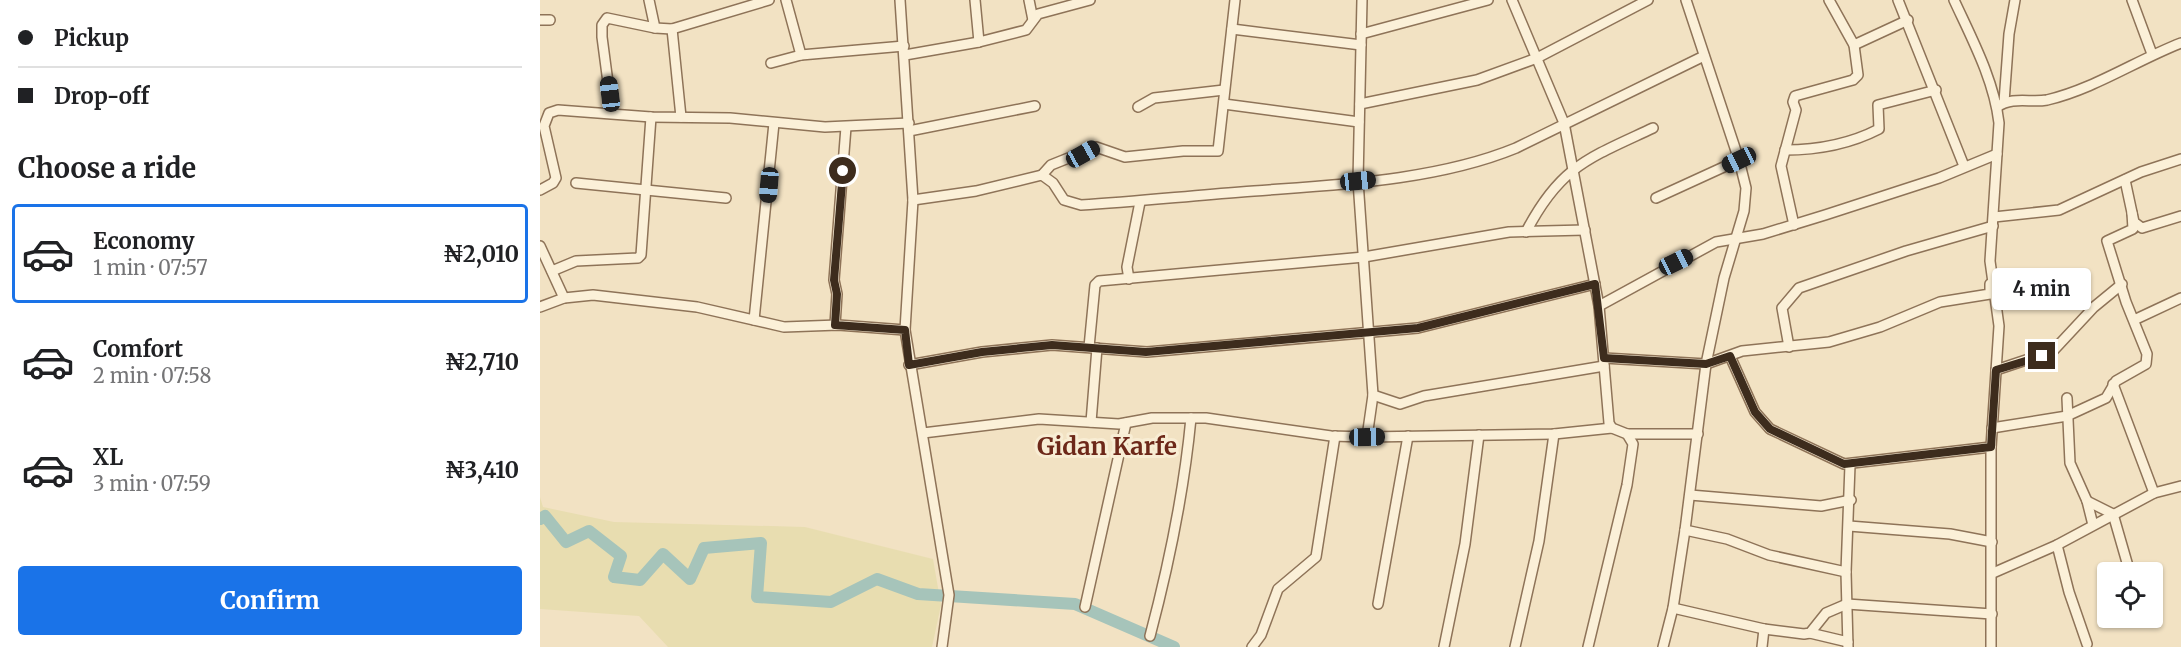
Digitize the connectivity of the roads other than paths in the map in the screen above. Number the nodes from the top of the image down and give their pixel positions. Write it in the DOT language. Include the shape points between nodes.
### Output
graph roads {
  1 [pos="649,0"];
  2 [pos="769,0"];
  3 [pos="786,0"];
  4 [pos="900,0"];
  5 [pos="975,0"];
  6 [pos="1029,0"];
  7 [pos="1090,0"];
  8 [pos="1234,0"];
  9 [pos="1362,0"];
  10 [pos="1488,0"];
  11 [pos="1512,0"];
  12 [pos="1648,0"];
  13 [pos="1686,0"];
  14 [pos="1829,0"];
  15 [pos="1898,0"];
  16 [pos="1954,0"];
  17 [pos="2015,0"];
  18 [pos="2132,0"];
  19 [pos="1033,20"];
  20 [pos="1908,20"];
  21 [pos="654,28"];
  22 [pos="672,29"];
  23 [pos="1232,29"];
  24 [pos="1361,34"];
  25 [pos="979,42"];
  26 [pos="2181,43"];
  27 [pos="1361,45"];
  28 [pos="1854,45"];
  29 [pos="904,50"];
  30 [pos="2152,54"];
  31 [pos="801,56"];
  32 [pos="1704,56"];
  33 [pos="1537,58"];
  34 [pos="771,63"];
  35 [pos="1224,90"];
  36 [pos="1936,90"];
  37 [pos="1224,104"];
  38 [pos="1360,104"];
  39 [pos="2001,105"];
  40 [pos="1035,106"];
  41 [pos="1138,107"];
  42 [pos="612,113"];
  43 [pos="651,117"];
  44 [pos="681,117"];
  45 [pos="1359,122"];
  46 [pos="774,123"];
  47 [pos="1564,123"];
  48 [pos="846,127"];
  49 [pos="909,127"];
  50 [pos="1653,128"];
  51 [pos="1785,150"];
  52 [pos="1997,154"];
  53 [pos="2181,159"];
  54 [pos="1739,160"];
  55 [pos="1964,166"];
  56 [pos="1574,169"];
  57 [pos="1042,175"];
  58 [pos="2125,180"];
  59 [pos="1358,181"];
  60 [pos="576,183"];
  61 [pos="644,188"];
  62 [pos="540,190"];
  63 [pos="726,198"];
  64 [pos="1656,198"];
  65 [pos="913,200"];
  66 [pos="1140,202"];
  67 [pos="2132,213"];
  68 [pos="2181,216"];
  69 [pos="1993,222"];
  70 [pos="1794,225"];
  71 [pos="1584,230"];
  72 [pos="1526,232"];
  73 [pos="1738,237"];
  74 [pos="540,246"];
  75 [pos="1364,257"];
  76 [pos="1990,261"];
  77 [pos="552,271"];
  78 [pos="1129,279"];
  79 [pos="1595,284"];
  80 [pos="2122,284"];
  81 [pos="564,298"];
  82 [pos="2181,298"];
  83 [pos="1599,306"];
  84 [pos="540,307"];
  85 [pos="754,320"];
  86 [pos="2134,320"];
  87 [pos="835,325"];
  88 [pos="905,330"];
  89 [pos="1370,332"];
  90 [pos="1789,346"];
  91 [pos="1093,348"];
  92 [pos="1730,356"];
  93 [pos="1604,362"];
  94 [pos="1706,364"];
  95 [pos="909,365"];
  96 [pos="1996,370"];
  97 [pos="2113,384"];
  98 [pos="1373,395"];
  99 [pos="2067,398"];
  100 [pos="2067,416"];
  101 [pos="1191,418"];
  102 [pos="1090,422"];
  103 [pos="1126,423"];
  104 [pos="1612,428"];
  105 [pos="1992,428"];
  106 [pos="923,433"];
  107 [pos="1554,434"];
  108 [pos="1627,434"];
  109 [pos="1698,434"];
  110 [pos="1479,435"];
  111 [pos="1335,436"];
  112 [pos="1408,436"];
  113 [pos="1367,437"];
  114 [pos="1991,447"];
  115 [pos="1851,465"];
  116 [pos="2181,486"];
  117 [pos="2154,493"];
  118 [pos="1690,495"];
  119 [pos="1851,500"];
  120 [pos="2087,501"];
  121 [pos="2113,514"];
  122 [pos="2093,525"];
  123 [pos="1849,526"];
  124 [pos="1685,530"];
  125 [pos="1992,542"];
  126 [pos="2057,545"];
  127 [pos="2127,562"];
  128 [pos="1846,572"];
  129 [pos="1993,573"];
  130 [pos="1847,603"];
  131 [pos="1378,604"];
  132 [pos="1085,607"];
  133 [pos="1672,608"];
  134 [pos="1992,614"];
  135 [pos="1764,629"];
  136 [pos="1810,633"];
  137 [pos="1150,636"];
  138 [pos="2087,644"];
  139 [pos="1848,645"];
  140 [pos="942,647"];
  141 [pos="1252,647"];
  142 [pos="1444,647"];
  143 [pos="1515,647"];
  144 [pos="1588,647"];
  145 [pos="1663,647"];
  146 [pos="1762,647"];
  147 [pos="1991,647"];
  1 -- 21 [label="street"];
  2 -- 22 [label="street"];
  3 -- 31 [label="street"];
  4 -- 29 [label="street"];
  5 -- 25 [label="street"];
  6 -- 19 [label="street"];
  7 -- 19 [label="street" via="1038,14"];
  8 -- 23 [label="street"];
  9 -- 24 [label="street"];
  10 -- 24 [label="street"];
  11 -- 33 [label="street"];
  12 -- 33 [label="street"];
  13 -- 32 [label="street"];
  14 -- 28 [label="street"];
  15 -- 20 [label="street"];
  16 -- 39 [label="street"];
  17 -- 39 [label="street"];
  18 -- 30 [label="street"];
  19 -- 25 [label="street" via="1026,30"];
  20 -- 28 [label="street"];
  20 -- 36 [label="street"];
  21 -- 22 [label="street"];
  21 -- 42 [label="street" via="611,17 604,20 602,37"];
  22 -- 44 [label="street"];
  23 -- 27 [label="street"];
  23 -- 35 [label="street"];
  24 -- 27 [label="street"];
  25 -- 29 [label="street"];
  26 -- 30 [label="street"];
  27 -- 38 [label="street"];
  28 -- 51 [label="street" via="1858,75 1795,96 1796,110"];
  29 -- 31 [label="street"];
  29 -- 49 [label="street"];
  30 -- 39 [label="street" via="2070,93"];
  31 -- 34 [label="street"];
  32 -- 47 [label="street"];
  32 -- 54 [label="street"];
  33 -- 38 [label="street" via="1478,80"];
  33 -- 47 [label="street"];
  35 -- 37 [label="street"];
  35 -- 41 [label="street" via="1154,98"];
  36 -- 51 [label="street" via="1878,105 1879,129 1862,138 1822,148"];
  36 -- 55 [label="street"];
  37 -- 45 [label="street"];
  37 -- 57 [label="street" via="1218,151 1125,157 1096,147 1058,162"];
  38 -- 45 [label="street"];
  39 -- 52 [label="street"];
  40 -- 49 [label="street"];
  42 -- 43 [label="street"];
  42 -- 62 [label="street" via="571,109 549,113 544,126 556,178"];
  43 -- 44 [label="street"];
  43 -- 61 [label="street"];
  44 -- 46 [label="street"];
  45 -- 59 [label="street"];
  46 -- 48 [label="street"];
  46 -- 85 [label="street"];
  47 -- 56 [label="street"];
  47 -- 59 [label="street" via="1484,161 1449,170"];
  48 -- 49 [label="street"];
  48 -- 87 [label="street" via="834,280"];
  49 -- 65 [label="street"];
  50 -- 56 [label="street" via="1588,158"];
  51 -- 70 [label="street" via="1781,166"];
  52 -- 55 [label="street"];
  52 -- 69 [label="street"];
  53 -- 58 [label="street"];
  54 -- 64 [label="street"];
  54 -- 73 [label="street" via="1746,188"];
  55 -- 70 [label="street" via="1940,178"];
  56 -- 71 [label="street"];
  56 -- 72 [label="street" via="1552,189"];
  57 -- 65 [label="street" via="976,191"];
  57 -- 66 [label="street" via="1071,204"];
  58 -- 67 [label="street"];
  58 -- 69 [label="street" via="2060,210"];
  59 -- 66 [label="street"];
  59 -- 75 [label="street"];
  60 -- 61 [label="street"];
  61 -- 63 [label="street"];
  61 -- 77 [label="street" via="638,258 576,261"];
  65 -- 88 [label="street"];
  66 -- 78 [label="street" via="1127,267"];
  67 -- 68 [label="street" via="2134,222 2142,228"];
  67 -- 80 [label="street" via="2133,229 2107,241"];
  69 -- 76 [label="street"];
  69 -- 90 [label="street" via="1799,288 1782,308"];
  70 -- 73 [label="street"];
  71 -- 72 [label="street"];
  71 -- 79 [label="street"];
  72 -- 75 [label="street"];
  73 -- 83 [label="street" via="1716,242"];
  73 -- 94 [label="street" via="1724,278"];
  74 -- 77 [label="street"];
  75 -- 78 [label="street"];
  75 -- 89 [label="street"];
  76 -- 90 [label="street" via="1990,294 1940,302 1880,327 1829,342"];
  76 -- 96 [label="street" via="1998,309"];
  77 -- 81 [label="street"];
  78 -- 91 [label="street" via="1099,281 1095,285"];
  79 -- 83 [label="street"];
  79 -- 89 [label="street" via="1418,328"];
  80 -- 86 [label="street"];
  80 -- 96 [label="street" via="2094,307 2053,351"];
  81 -- 84 [label="street"];
  81 -- 85 [label="street" via="593,295 647,300"];
  82 -- 86 [label="street"];
  83 -- 93 [label="street"];
  85 -- 87 [label="street" via="784,327"];
  86 -- 97 [label="street" via="2148,359"];
  87 -- 88 [label="street"];
  88 -- 95 [label="street"];
  89 -- 91 [label="street" via="1146,352"];
  89 -- 98 [label="street"];
  90 -- 92 [label="street"];
  91 -- 95 [label="street" via="1013,348"];
  91 -- 102 [label="street"];
  92 -- 94 [label="street"];
  92 -- 115 [label="street" via="1755,412 1770,429 1816,453"];
  93 -- 94 [label="street"];
  93 -- 98 [label="street" via="1400,404"];
  93 -- 104 [label="street"];
  94 -- 109 [label="street"];
  95 -- 106 [label="street"];
  96 -- 105 [label="street"];
  97 -- 100 [label="street" via="2106,398"];
  97 -- 117 [label="street"];
  98 -- 113 [label="street"];
  99 -- 100 [label="street"];
  100 -- 105 [label="street"];
  100 -- 120 [label="street" via="2070,463"];
  101 -- 103 [label="street"];
  101 -- 111 [label="street"];
  101 -- 137 [label="street" via="1174,532"];
  102 -- 103 [label="street"];
  102 -- 106 [label="street" via="1040,419"];
  103 -- 132 [label="street"];
  104 -- 107 [label="street"];
  104 -- 108 [label="street"];
  105 -- 114 [label="street"];
  106 -- 140 [label="street" via="949,595"];
  107 -- 110 [label="street"];
  107 -- 143 [label="street" via="1539,542"];
  108 -- 109 [label="street"];
  108 -- 144 [label="street" via="1633,444 1627,485"];
  109 -- 118 [label="street"];
  110 -- 112 [label="street"];
  110 -- 142 [label="street"];
  111 -- 113 [label="street"];
  111 -- 141 [label="street" via="1316,557 1278,589 1267,623"];
  112 -- 113 [label="street"];
  112 -- 131 [label="street"];
  114 -- 115 [label="street"];
  114 -- 125 [label="street"];
  115 -- 119 [label="street"];
  116 -- 117 [label="street"];
  117 -- 121 [label="street"];
  118 -- 119 [label="street" via="1821,506"];
  118 -- 124 [label="street"];
  119 -- 123 [label="street"];
  120 -- 121 [label="street"];
  120 -- 122 [label="street"];
  121 -- 122 [label="street"];
  121 -- 127 [label="street"];
  122 -- 126 [label="street"];
  123 -- 125 [label="street" via="1950,534"];
  123 -- 128 [label="street"];
  124 -- 128 [label="street"];
  124 -- 133 [label="street"];
  125 -- 129 [label="street"];
  126 -- 129 [label="street"];
  126 -- 138 [label="street"];
  128 -- 130 [label="street"];
  129 -- 134 [label="street"];
  130 -- 134 [label="street"];
  130 -- 136 [label="street" via="1826,613"];
  130 -- 139 [label="street"];
  133 -- 135 [label="street"];
  133 -- 145 [label="street"];
  134 -- 147 [label="street"];
  135 -- 136 [label="street"];
  135 -- 146 [label="street"];
  136 -- 139 [label="street"];
}
